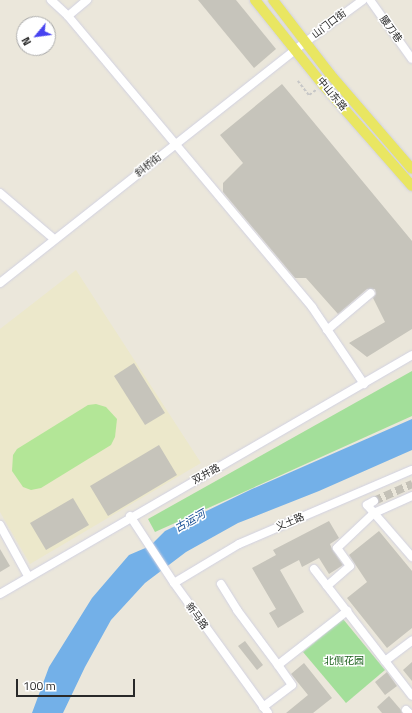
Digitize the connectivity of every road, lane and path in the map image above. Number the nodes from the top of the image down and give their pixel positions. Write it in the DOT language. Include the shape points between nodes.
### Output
graph roads {
  1 [pos="51,0"];
  2 [pos="87,0"];
  3 [pos="255,0"];
  4 [pos="273,0"];
  5 [pos="363,0"];
  6 [pos="370,0"];
  7 [pos="68,16"];
  8 [pos="306,42"];
  9 [pos="296,49"];
  10 [pos="412,59"];
  11 [pos="298,81"];
  12 [pos="309,95"];
  13 [pos="174,144"];
  14 [pos="411,166"];
  15 [pos="412,186"];
  16 [pos="0,192"];
  17 [pos="54,239"];
  18 [pos="0,283"];
  19 [pos="371,293"];
  20 [pos="328,330"];
  21 [pos="412,356"];
  22 [pos="364,384"];
  23 [pos="412,470"];
  24 [pos="412,496"];
  25 [pos="374,501"];
  26 [pos="374,512"];
  27 [pos="130,516"];
  28 [pos="0,525"];
  29 [pos="412,557"];
  30 [pos="314,569"];
  31 [pos="28,576"];
  32 [pos="174,583"];
  33 [pos="221,584"];
  34 [pos="327,586"];
  35 [pos="0,594"];
  36 [pos="347,611"];
  37 [pos="412,641"];
  38 [pos="385,661"];
  39 [pos="278,665"];
  40 [pos="412,696"];
  41 [pos="266,710"];
  1 -- 7 [label="street"];
  2 -- 7 [label="street"];
  3 -- 9 [label="main road, 中山东路"];
  4 -- 8 [label="main road, 中山东路"];
  5 -- 8 [label="street, 山门口街"];
  6 -- 10 [label="street, 腰刀巷"];
  7 -- 13 [label="street"];
  8 -- 9 [label="street, 山门口街"];
  8 -- 14 [label="main road, 中山东路" via="330,74"];
  9 -- 13 [label="street, 斜桥街"];
  9 -- 15 [label="main road, 中山东路" via="324,86"];
  11 -- 12 [label="path"];
  13 -- 17 [label="street, 斜桥街"];
  13 -- 20 [label="street" via="312,307"];
  16 -- 17 [label="street"];
  17 -- 18 [label="street, 斜桥街"];
  19 -- 20 [label="street"];
  20 -- 22 [label="street"];
  21 -- 22 [label="street, 双井路"];
  22 -- 27 [label="street, 双井路"];
  23 -- 32 [label="street, 义土路" via="239,544"];
  24 -- 26 [label="street"];
  25 -- 26 [label="street" via="367,505"];
  26 -- 29 [label="street"];
  26 -- 34 [label="street" via="337,548 350,566"];
  27 -- 31 [label="street, 双井路"];
  27 -- 32 [label="street, 新马路"];
  28 -- 31 [label="street"];
  30 -- 34 [label="street"];
  31 -- 35 [label="street, 双井路"];
  32 -- 41 [label="street, 新马路"];
  33 -- 39 [label="street"];
  34 -- 36 [label="street"];
  36 -- 38 [label="street"];
  36 -- 39 [label="street"];
  37 -- 38 [label="street"];
  38 -- 40 [label="street"];
  39 -- 41 [label="street" via="292,685"];
}
